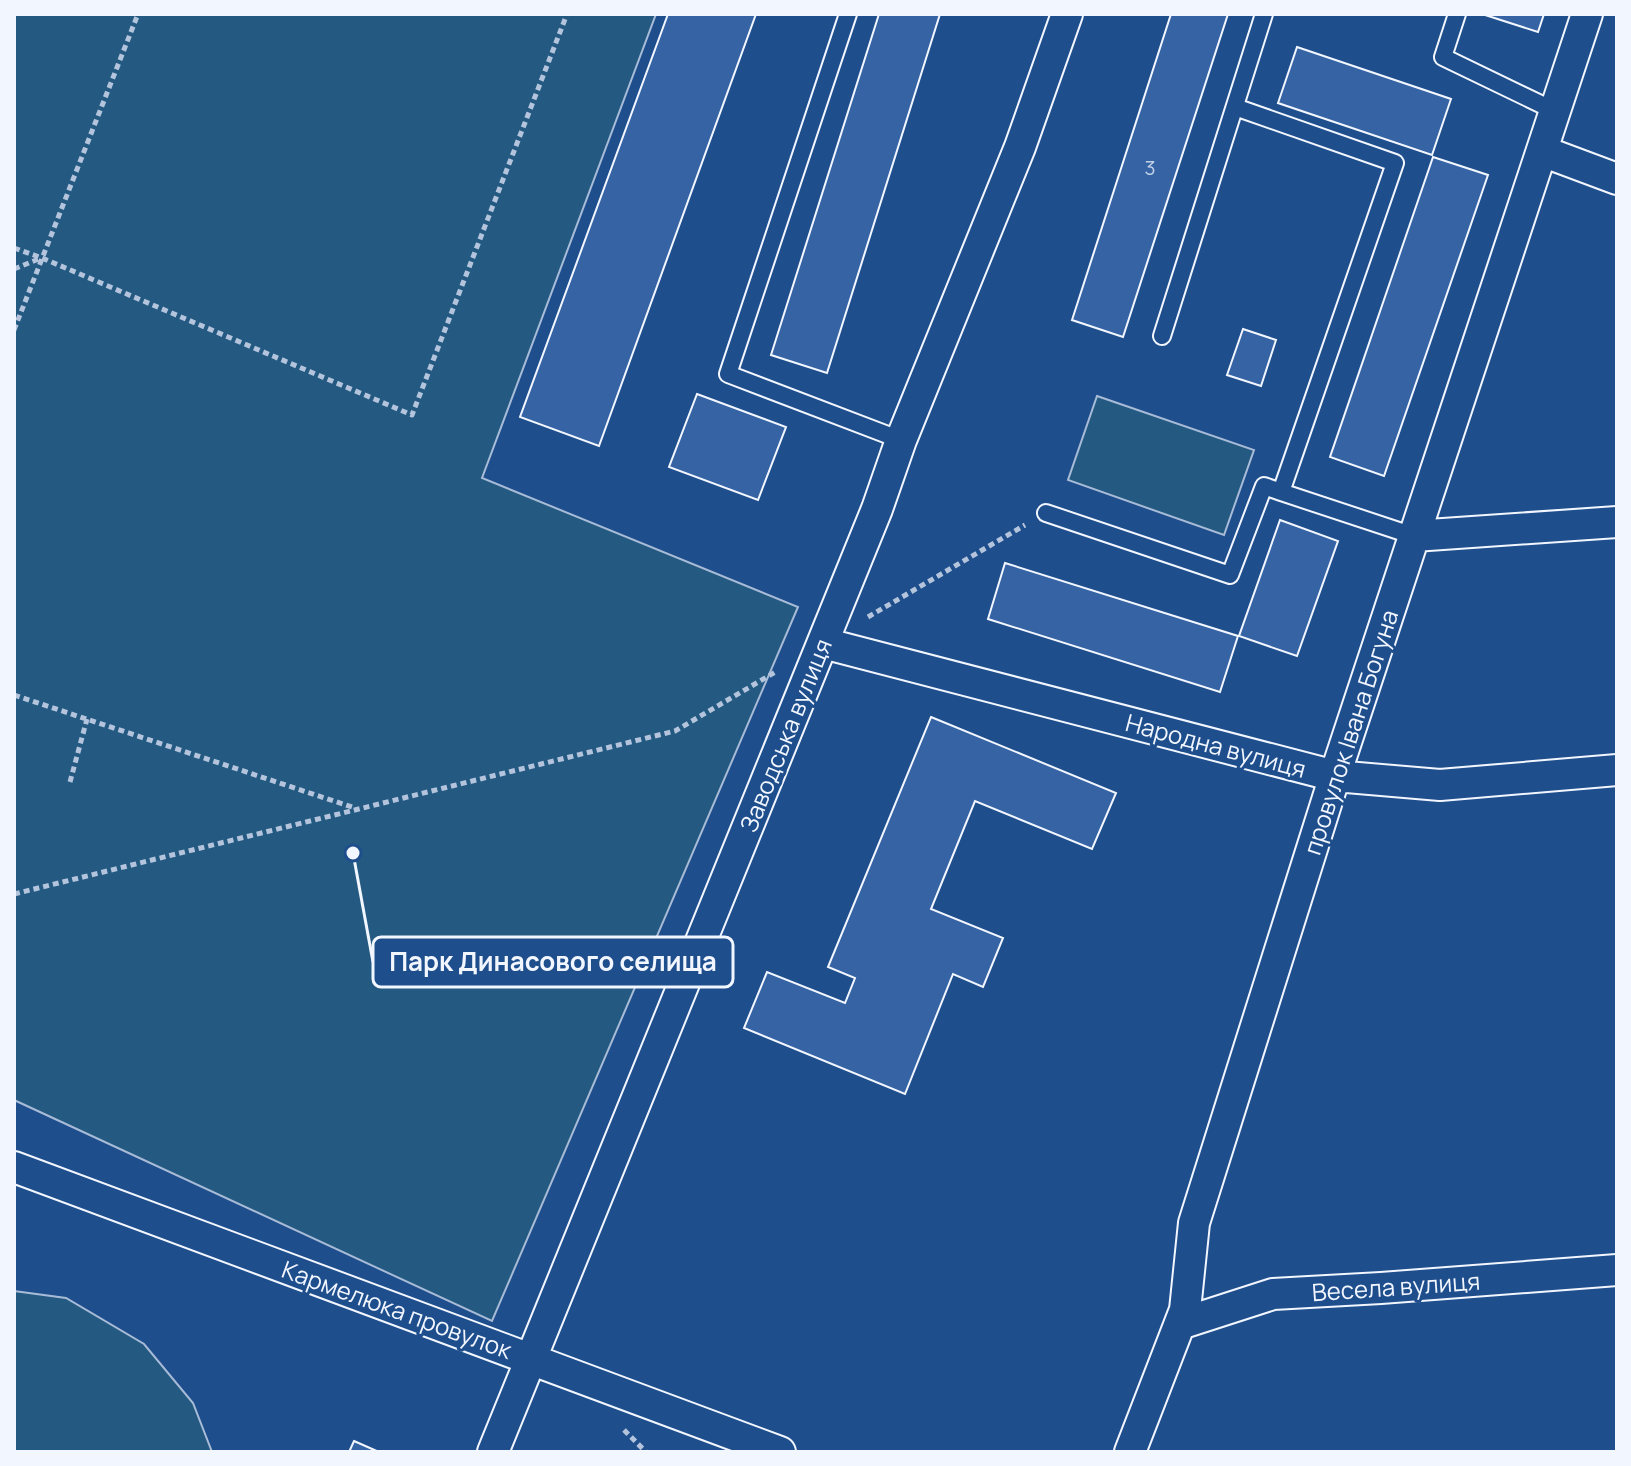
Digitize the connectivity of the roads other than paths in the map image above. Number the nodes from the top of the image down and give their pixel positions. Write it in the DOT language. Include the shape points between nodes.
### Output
graph roads {
  1 [pos="848,14"];
  2 [pos="1067,14"];
  3 [pos="1264,14"];
  4 [pos="1457,14"];
  5 [pos="1587,14"];
  6 [pos="1235,107"];
  7 [pos="1555,111"];
  8 [pos="1542,151"];
  9 [pos="1617,179"];
  10 [pos="1162,336"];
  11 [pos="901,440"];
  12 [pos="1281,492"];
  13 [pos="1046,513"];
  14 [pos="1617,522"];
  15 [pos="1414,536"];
  16 [pos="823,643"];
  17 [pos="1617,770"];
  18 [pos="1335,776"];
  19 [pos="14,1167"];
  20 [pos="1617,1270"];
  21 [pos="1180,1324"];
  22 [pos="530,1359"];
  23 [pos="493,1452"];
  24 [pos="780,1452"];
  25 [pos="1130,1452"];
  1 -- 11 [label="lane" via="728,374"];
  2 -- 11 [label="street, Заводська вулиця" via="1020,147"];
  3 -- 6 [label="lane"];
  4 -- 7 [label="lane" via="1443,57"];
  5 -- 7 [label="street, провулок Івана Богуна"];
  6 -- 10 [label="lane"];
  6 -- 12 [label="lane" via="1395,163"];
  7 -- 8 [label="street, провулок Івана Богуна"];
  8 -- 9 [label="street"];
  8 -- 15 [label="street, провулок Івана Богуна"];
  11 -- 16 [label="street, Заводська вулиця"];
  12 -- 13 [label="lane" via="1264,486 1230,575"];
  12 -- 15 [label="lane"];
  14 -- 15 [label="street"];
  15 -- 18 [label="street, провулок Івана Богуна"];
  16 -- 18 [label="street, Народна вулиця"];
  16 -- 22 [label="street, Заводська вулиця"];
  17 -- 18 [label="street, Народна вулиця" via="1440,785"];
  18 -- 21 [label="street, провулок Івана Богуна" via="1194,1223"];
  19 -- 22 [label="street, Кармелюка провулок"];
  20 -- 21 [label="street, Весела вулиця" via="1273,1294"];
  21 -- 25 [label="street, провулок Івана Богуна"];
  22 -- 23 [label="street, Заводська вулиця"];
  22 -- 24 [label="street, Кармелюка провулок"];
}
